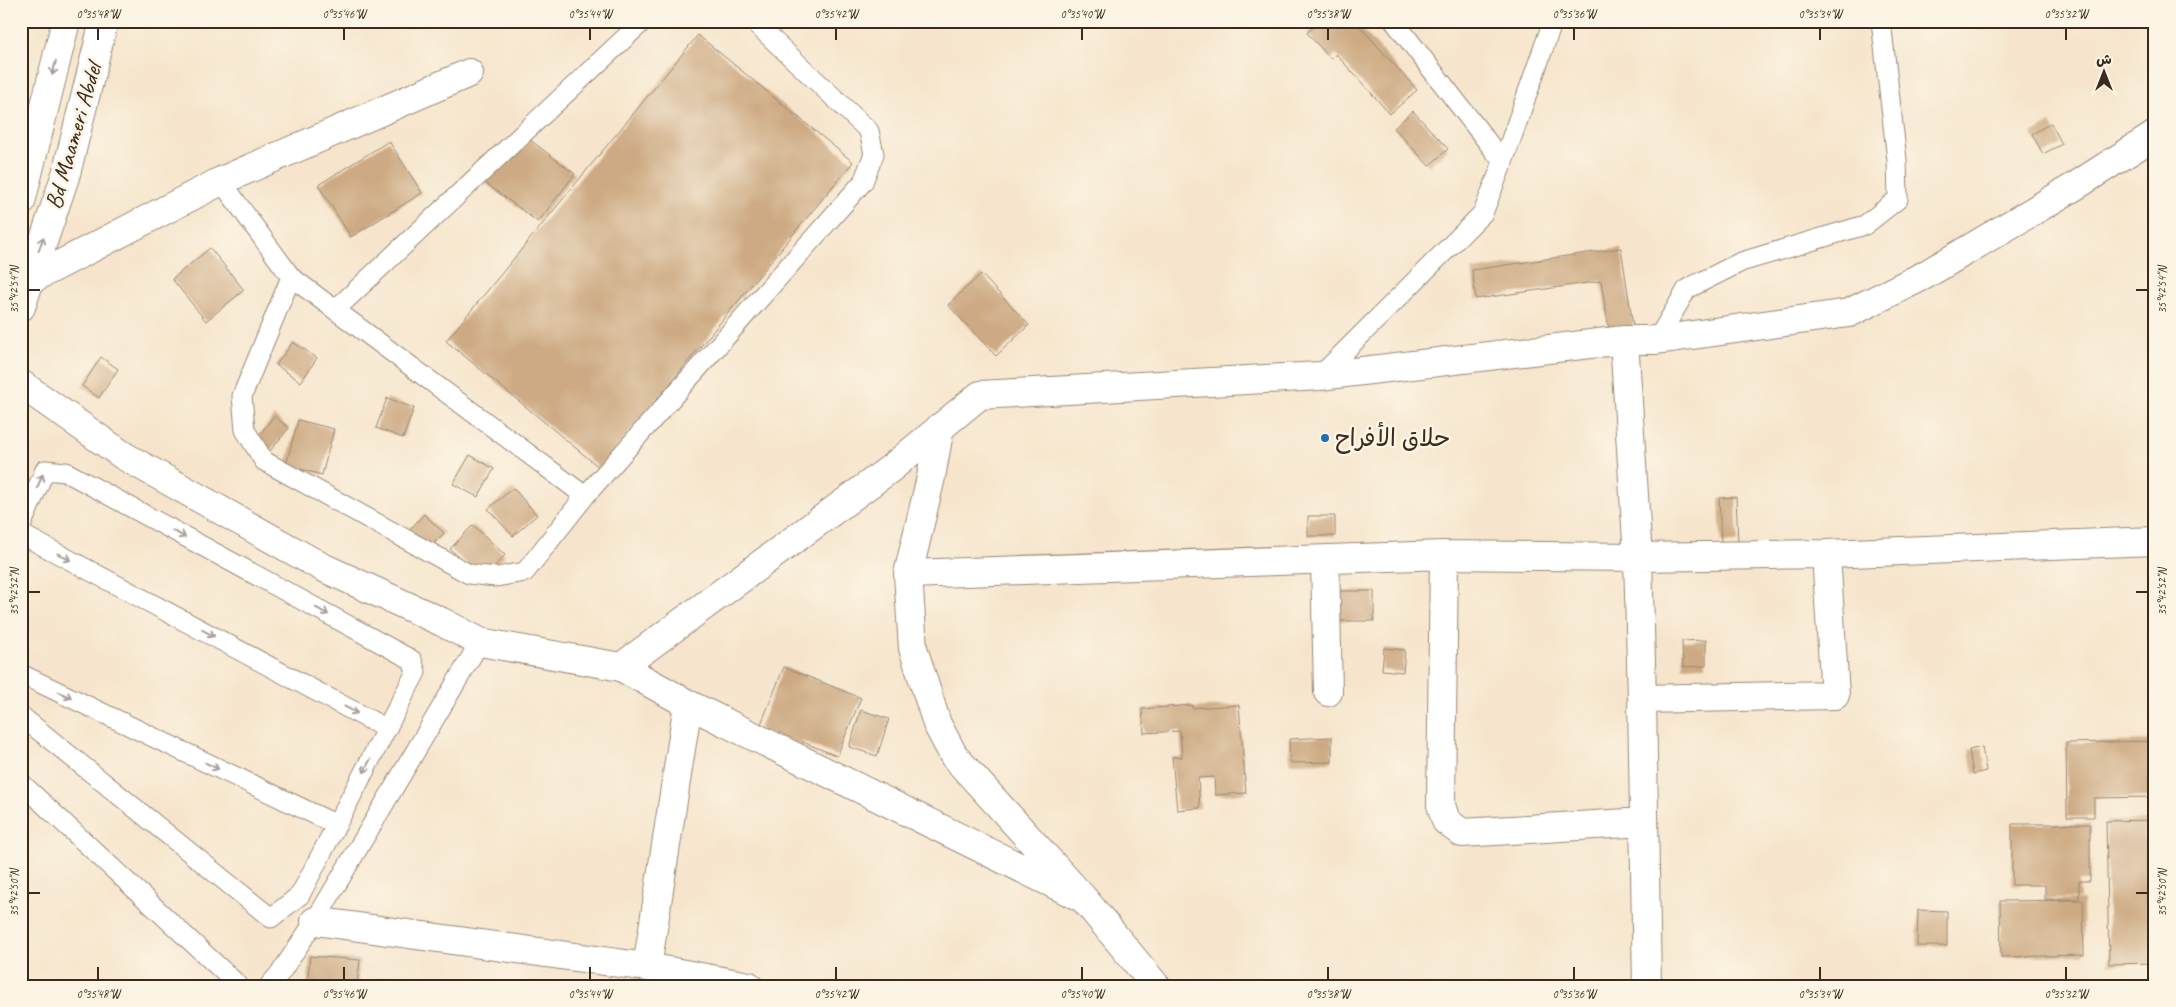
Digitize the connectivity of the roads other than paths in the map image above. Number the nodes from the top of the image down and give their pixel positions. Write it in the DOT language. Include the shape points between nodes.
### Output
graph roads {
  1 [pos="66,21"];
  2 [pos="104,21"];
  3 [pos="643,21"];
  4 [pos="753,21"];
  5 [pos="1394,21"];
  6 [pos="1553,21"];
  7 [pos="1881,21"];
  8 [pos="469,73"];
  9 [pos="2155,134"];
  10 [pos="1503,162"];
  11 [pos="221,181"];
  12 [pos="21,202"];
  13 [pos="290,277"];
  14 [pos="28,281"];
  15 [pos="21,307"];
  16 [pos="335,310"];
  17 [pos="1624,340"];
  18 [pos="1657,340"];
  19 [pos="1320,376"];
  20 [pos="21,384"];
  21 [pos="940,427"];
  22 [pos="585,496"];
  23 [pos="21,526"];
  24 [pos="21,534"];
  25 [pos="2155,541"];
  26 [pos="1826,554"];
  27 [pos="1444,555"];
  28 [pos="1638,557"];
  29 [pos="1325,560"];
  30 [pos="908,574"];
  31 [pos="480,642"];
  32 [pos="621,667"];
  33 [pos="21,674"];
  34 [pos="1328,692"];
  35 [pos="1642,699"];
  36 [pos="688,704"];
  37 [pos="21,716"];
  38 [pos="387,729"];
  39 [pos="21,783"];
  40 [pos="1644,822"];
  41 [pos="337,825"];
  42 [pos="1084,899"];
  43 [pos="315,921"];
  44 [pos="647,967"];
  45 [pos="238,986"];
  46 [pos="269,986"];
  47 [pos="749,986"];
  48 [pos="1156,986"];
  49 [pos="1647,986"];
  1 -- 12 [label="street, Bd Maameri Abdel, one-way"];
  14 -- 2 [label="street, Bd Maameri Abdel, one-way" via="66,174"];
  3 -- 16 [label="lane"];
  4 -- 22 [label="lane" via="869,131 874,154 863,182"];
  5 -- 10 [label="lane"];
  6 -- 10 [label="lane"];
  7 -- 18 [label="lane" via="1897,160 1898,199 1865,225 1741,262 1687,289"];
  8 -- 11 [label="street"];
  9 -- 18 [label="street" via="1925,275 1849,313"];
  10 -- 19 [label="lane" via="1483,213"];
  11 -- 13 [label="lane"];
  11 -- 14 [label="street"];
  13 -- 16 [label="lane"];
  13 -- 22 [label="lane" via="242,396 245,430 264,462 469,574 496,576 525,572"];
  14 -- 15 [label="street, Bd Maameri Abdel"];
  16 -- 22 [label="lane"];
  17 -- 18 [label="street"];
  17 -- 19 [label="street"];
  17 -- 28 [label="street"];
  19 -- 21 [label="street" via="980,395"];
  20 -- 31 [label="street" via="141,466 322,567"];
  21 -- 30 [label="street"];
  21 -- 32 [label="street" via="890,468"];
  23 -- 38 [label="lane, one-way" via="45,470 66,472 412,660 416,672"];
  24 -- 38 [label="lane, one-way"];
  25 -- 26 [label="street"];
  26 -- 28 [label="street"];
  26 -- 35 [label="street" via="1835,696"];
  27 -- 28 [label="street"];
  27 -- 29 [label="street"];
  27 -- 40 [label="street" via="1441,805 1446,821 1462,833"];
  28 -- 35 [label="street"];
  29 -- 30 [label="street"];
  29 -- 34 [label="street"];
  30 -- 42 [label="street" via="913,648 941,732 954,756"];
  31 -- 32 [label="street"];
  31 -- 43 [label="lane"];
  32 -- 36 [label="street"];
  33 -- 41 [label="lane, one-way"];
  35 -- 40 [label="street"];
  36 -- 42 [label="street"];
  36 -- 44 [label="street"];
  37 -- 41 [label="lane" via="271,918 300,895"];
  38 -- 41 [label="lane, one-way"];
  39 -- 45 [label="lane"];
  40 -- 49 [label="street"];
  42 -- 48 [label="street"];
  43 -- 44 [label="street"];
  43 -- 46 [label="lane"];
  44 -- 47 [label="street"];
}
